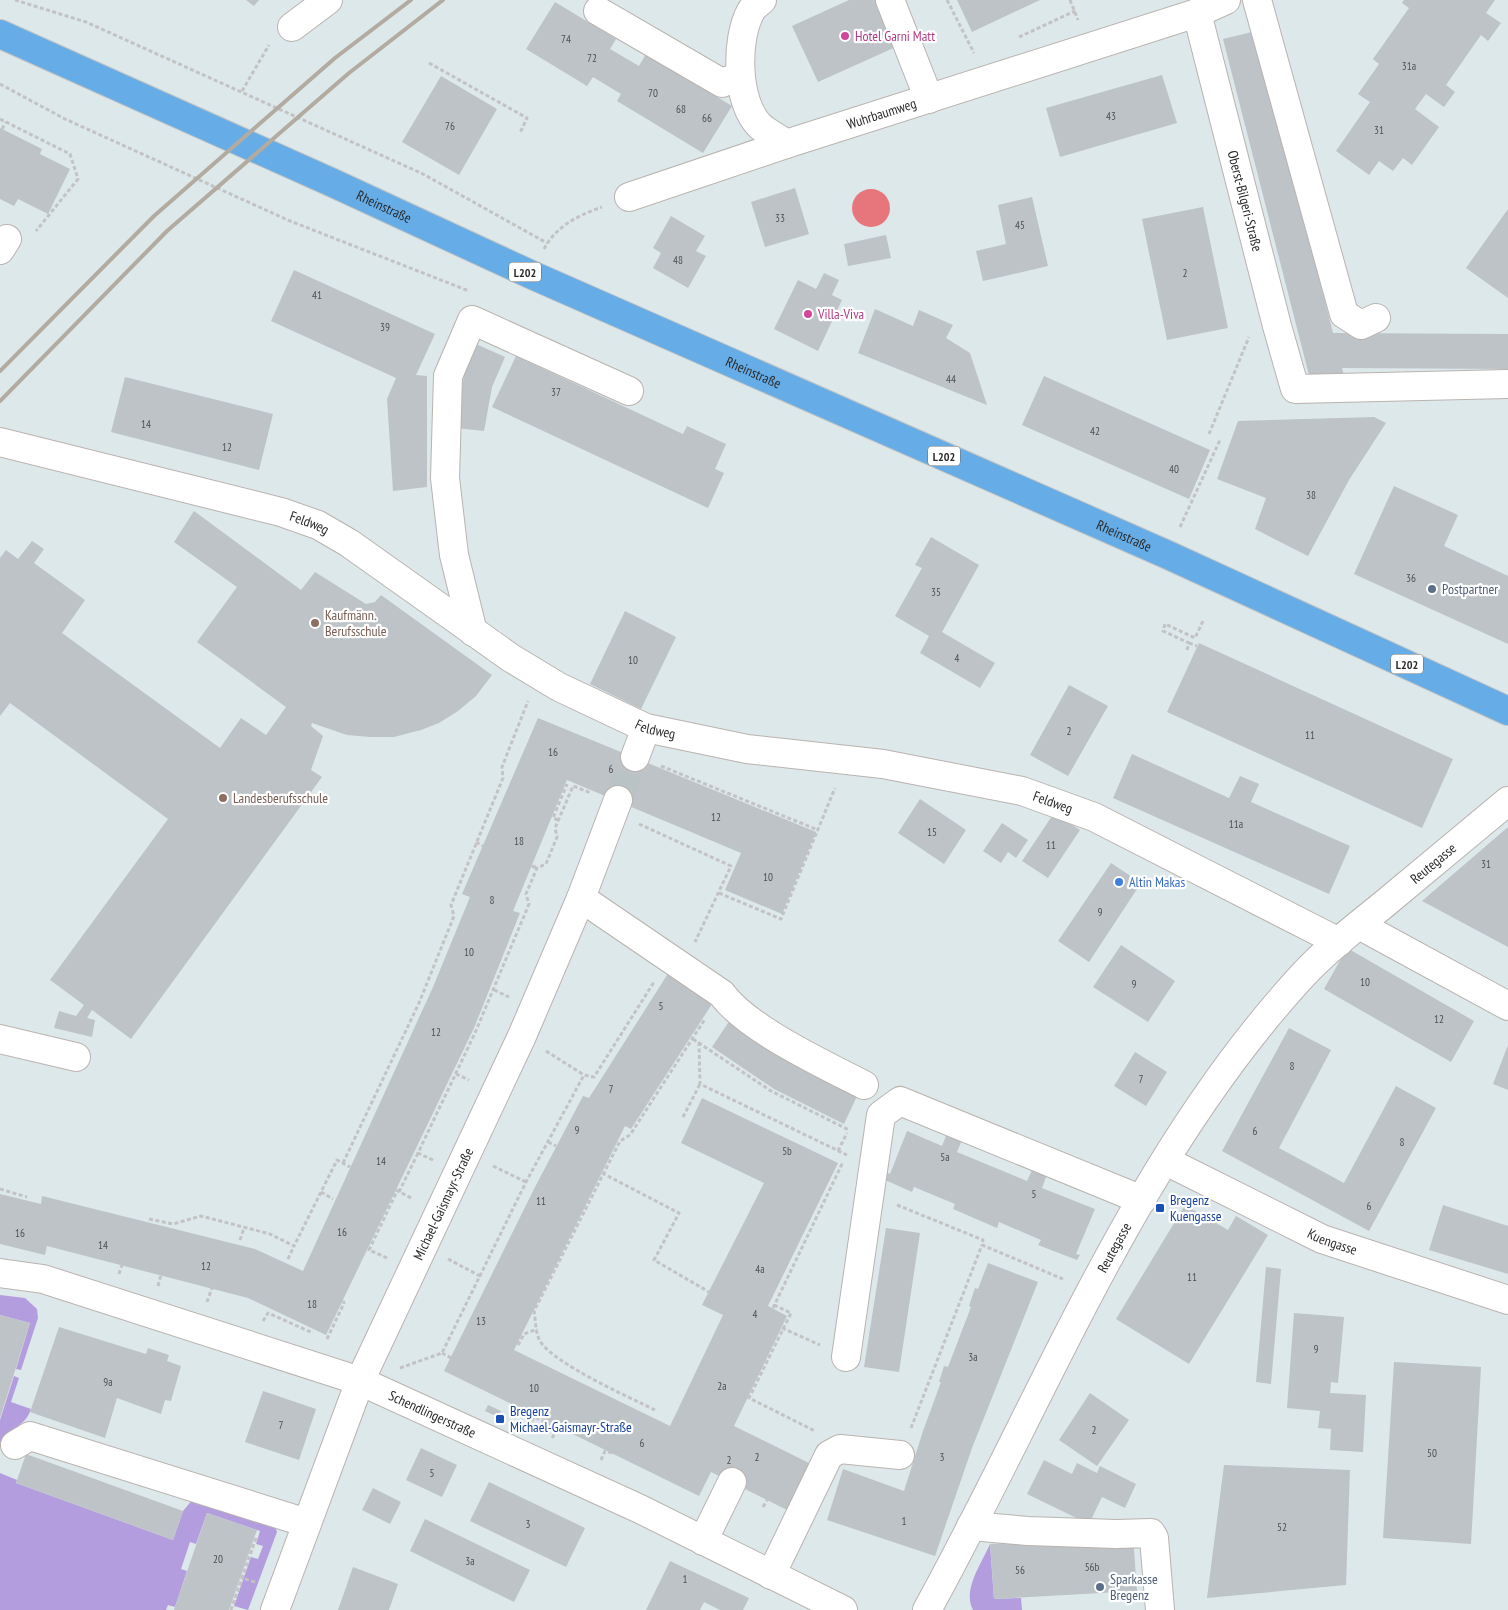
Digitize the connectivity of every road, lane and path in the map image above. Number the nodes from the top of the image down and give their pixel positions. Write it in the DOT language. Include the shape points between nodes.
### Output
graph roads {
  1 [pos="16,0"];
  2 [pos="328,0"];
  3 [pos="762,0"];
  4 [pos="890,0"];
  5 [pos="947,0"];
  6 [pos="1226,0"];
  7 [pos="1257,0"];
  8 [pos="598,11"];
  9 [pos="1075,12"];
  10 [pos="1197,13"];
  11 [pos="292,27"];
  12 [pos="0,34"];
  13 [pos="1012,40"];
  14 [pos="976,56"];
  15 [pos="429,63"];
  16 [pos="740,76"];
  17 [pos="0,84"];
  18 [pos="242,91"];
  19 [pos="929,99"];
  20 [pos="0,119"];
  21 [pos="6,122"];
  22 [pos="2,129"];
  23 [pos="520,133"];
  24 [pos="786,144"];
  25 [pos="629,197"];
  26 [pos="4,244"];
  27 [pos="477,293"];
  28 [pos="1376,318"];
  29 [pos="1276,326"];
  30 [pos="1508,384"];
  31 [pos="629,391"];
  32 [pos="1209,434"];
  33 [pos="1220,440"];
  34 [pos="1,442"];
  35 [pos="1178,530"];
  36 [pos="1203,621"];
  37 [pos="473,632"];
  38 [pos="1189,643"];
  39 [pos="1197,646"];
  40 [pos="1187,650"];
  41 [pos="538,674"];
  42 [pos="1508,710"];
  43 [pos="646,728"];
  44 [pos="635,757"];
  45 [pos="847,760"];
  46 [pos="573,786"];
  47 [pos="1508,802"];
  48 [pos="616,805"];
  49 [pos="558,820"];
  50 [pos="818,830"];
  51 [pos="476,842"];
  52 [pos="483,846"];
  53 [pos="532,866"];
  54 [pos="537,868"];
  55 [pos="719,893"];
  56 [pos="582,898"];
  57 [pos="1349,933"];
  58 [pos="676,963"];
  59 [pos="722,994"];
  60 [pos="1508,1006"];
  61 [pos="522,1036"];
  62 [pos="0,1039"];
  63 [pos="693,1039"];
  64 [pos="699,1042"];
  65 [pos="76,1057"];
  66 [pos="584,1075"];
  67 [pos="700,1084"];
  68 [pos="864,1085"];
  69 [pos="683,1118"];
  70 [pos="849,1130"];
  71 [pos="548,1142"];
  72 [pos="556,1146"];
  73 [pos="838,1151"];
  74 [pos="418,1153"];
  75 [pos="847,1155"];
  76 [pos="1166,1160"];
  77 [pos="463,1162"];
  78 [pos="343,1163"];
  79 [pos="350,1167"];
  80 [pos="603,1173"];
  81 [pos="870,1180"];
  82 [pos="526,1182"];
  83 [pos="0,1190"];
  84 [pos="321,1192"];
  85 [pos="27,1197"];
  86 [pos="333,1199"];
  87 [pos="1142,1200"];
  88 [pos="149,1218"];
  89 [pos="244,1228"];
  90 [pos="240,1240"];
  91 [pos="982,1245"];
  92 [pos="294,1246"];
  93 [pos="418,1258"];
  94 [pos="288,1259"];
  95 [pos="0,1273"];
  96 [pos="480,1276"];
  97 [pos="1092,1291"];
  98 [pos="709,1292"];
  99 [pos="1508,1300"];
  100 [pos="343,1301"];
  101 [pos="782,1328"];
  102 [pos="537,1329"];
  103 [pos="518,1345"];
  104 [pos="442,1353"];
  105 [pos="846,1357"];
  106 [pos="451,1358"];
  107 [pos="314,1365"];
  108 [pos="360,1380"];
  109 [pos="654,1410"];
  110 [pos="15,1445"];
  111 [pos="834,1451"];
  112 [pos="900,1455"];
  113 [pos="732,1482"];
  114 [pos="767,1500"];
  115 [pos="763,1507"];
  116 [pos="267,1510"];
  117 [pos="307,1523"];
  118 [pos="971,1526"];
  119 [pos="703,1541"];
  120 [pos="771,1575"];
  121 [pos="242,1578"];
  122 [pos="278,1601"];
  123 [pos="231,1610"];
  124 [pos="844,1610"];
  125 [pos="927,1610"];
  126 [pos="1160,1610"];
  1 -- 18 [label="path" via="86,22"];
  2 -- 11 [label="street"];
  3 -- 16 [label="street" via="751,11 740,44"];
  4 -- 19 [label="street"];
  5 -- 14 [label="path"];
  6 -- 10 [label="street, Wuhrbaumweg"];
  7 -- 28 [label="street" via="1344,314 1361,325"];
  8 -- 16 [label="street" via="722,83"];
  9 -- 13 [label="path"];
  10 -- 19 [label="street, Wuhrbaumweg"];
  10 -- 29 [label="street, Oberst-Bilgeri-Straße"];
  11 -- 18 [label="path" via="267,47"];
  12 -- 42 [label="main road, Rheinstraße / L202" via="333,182 532,275 1168,554"];
  15 -- 23 [label="path" via="527,118"];
  16 -- 24 [label="street" via="746,101 759,125"];
  17 -- 27 [label="path" via="65,119 290,221"];
  18 -- 25 [label="path" via="423,174 547,243 561,227 584,214"];
  19 -- 24 [label="street, Wuhrbaumweg"];
  20 -- 21 [label="path"];
  21 -- 22 [label="path"];
  21 -- 26 [label="path" via="70,154 78,179 29,240"];
  24 -- 25 [label="street, Wuhrbaumweg"];
  29 -- 30 [label="street, Oberst-Bilgeri-Straße" via="1295,389"];
  29 -- 32 [label="path" via="1251,333"];
  31 -- 37 [label="street" via="472,320 448,376 445,478 454,555"];
  33 -- 35 [label="path"];
  34 -- 37 [label="street, Feldweg" via="281,512 318,525 349,543"];
  36 -- 38 [label="path" via="1195,638 1165,624 1163,631"];
  37 -- 41 [label="street, Feldweg"];
  38 -- 39 [label="path"];
  38 -- 40 [label="path"];
  41 -- 43 [label="street, Feldweg"];
  41 -- 51 [label="path" via="502,767 503,778"];
  43 -- 44 [label="street"];
  43 -- 45 [label="street, Feldweg" via="747,750"];
  44 -- 50 [label="path"];
  45 -- 50 [label="path"];
  45 -- 57 [label="street, Feldweg" via="1022,791 1063,804"];
  46 -- 48 [label="path"];
  46 -- 49 [label="path"];
  46 -- 49 [label="path" via="567,783 553,818"];
  47 -- 57 [label="street, Reutegasse"];
  48 -- 55 [label="path" via="731,866"];
  48 -- 56 [label="street, Michael-Gaismayr-Straße"];
  49 -- 54 [label="path" via="555,828 557,837 546,864"];
  50 -- 55 [label="path" via="781,919"];
  51 -- 52 [label="path"];
  51 -- 78 [label="path" via="451,905 454,916 420,1003"];
  53 -- 54 [label="path"];
  54 -- 74 [label="path" via="526,894 529,904 476,1033"];
  55 -- 58 [label="path"];
  56 -- 58 [label="street"];
  56 -- 61 [label="street, Michael-Gaismayr-Straße"];
  57 -- 60 [label="street"];
  57 -- 76 [label="street, Reutegasse" via="1304,974 1263,1021 1223,1073"];
  58 -- 59 [label="street"];
  58 -- 66 [label="path" via="594,1077"];
  59 -- 63 [label="path"];
  59 -- 68 [label="street" via="731,1007 797,1050"];
  61 -- 66 [label="path"];
  61 -- 77 [label="street, Michael-Gaismayr-Straße"];
  62 -- 65 [label="street"];
  63 -- 64 [label="path"];
  63 -- 80 [label="path" via="630,1135 620,1141"];
  64 -- 67 [label="path"];
  64 -- 70 [label="path" via="772,1091"];
  66 -- 71 [label="path"];
  67 -- 69 [label="path"];
  67 -- 73 [label="path"];
  68 -- 70 [label="path" via="864,1098"];
  70 -- 73 [label="path"];
  71 -- 72 [label="path"];
  71 -- 82 [label="path"];
  73 -- 75 [label="path"];
  74 -- 77 [label="path"];
  74 -- 93 [label="path" via="369,1250"];
  75 -- 81 [label="path"];
  75 -- 101 [label="path" via="774,1306 791,1313"];
  76 -- 87 [label="street, Reutegasse"];
  76 -- 99 [label="street, Kuengasse" via="1322,1239"];
  77 -- 82 [label="path"];
  77 -- 93 [label="street, Michael-Gaismayr-Straße"];
  78 -- 79 [label="path"];
  78 -- 84 [label="path" via="337,1160"];
  80 -- 98 [label="path" via="679,1214 654,1260"];
  80 -- 102 [label="path" via="534,1311"];
  81 -- 87 [label="street" via="881,1115 900,1101"];
  81 -- 91 [label="path" via="984,1240"];
  81 -- 105 [label="street"];
  82 -- 96 [label="path"];
  83 -- 85 [label="path"];
  84 -- 86 [label="path"];
  84 -- 92 [label="path"];
  87 -- 97 [label="street, Reutegasse"];
  88 -- 89 [label="path" via="173,1226 200,1216"];
  89 -- 90 [label="path"];
  89 -- 92 [label="path" via="270,1234"];
  91 -- 97 [label="path"];
  91 -- 112 [label="path"];
  92 -- 94 [label="path"];
  93 -- 96 [label="path"];
  93 -- 108 [label="street, Michael-Gaismayr-Straße"];
  95 -- 107 [label="street, Schendlingerstraße" via="43,1279"];
  96 -- 104 [label="path"];
  97 -- 118 [label="street, Reutegasse"];
  100 -- 107 [label="path"];
  101 -- 105 [label="path"];
  101 -- 111 [label="path" via="749,1398 813,1429"];
  102 -- 103 [label="path" via="524,1334"];
  102 -- 109 [label="path" via="541,1342 555,1355"];
  104 -- 106 [label="path"];
  104 -- 108 [label="path"];
  107 -- 108 [label="street, Schendlingerstraße"];
  108 -- 117 [label="street, Michael-Gaismayr-Straße"];
  108 -- 119 [label="street, Schendlingerstraße"];
  110 -- 116 [label="street" via="30,1436"];
  111 -- 112 [label="street"];
  111 -- 120 [label="street" via="825,1462"];
  113 -- 119 [label="street"];
  114 -- 115 [label="path"];
  116 -- 117 [label="street"];
  116 -- 121 [label="path"];
  117 -- 122 [label="street, Michael-Gaismayr-Straße"];
  118 -- 125 [label="street, Reutegasse"];
  118 -- 126 [label="street" via="1028,1531 1151,1533"];
  119 -- 120 [label="street, Schendlingerstraße"];
  120 -- 124 [label="street, Schendlingerstraße"];
  121 -- 122 [label="path"];
  121 -- 123 [label="path"];
}
